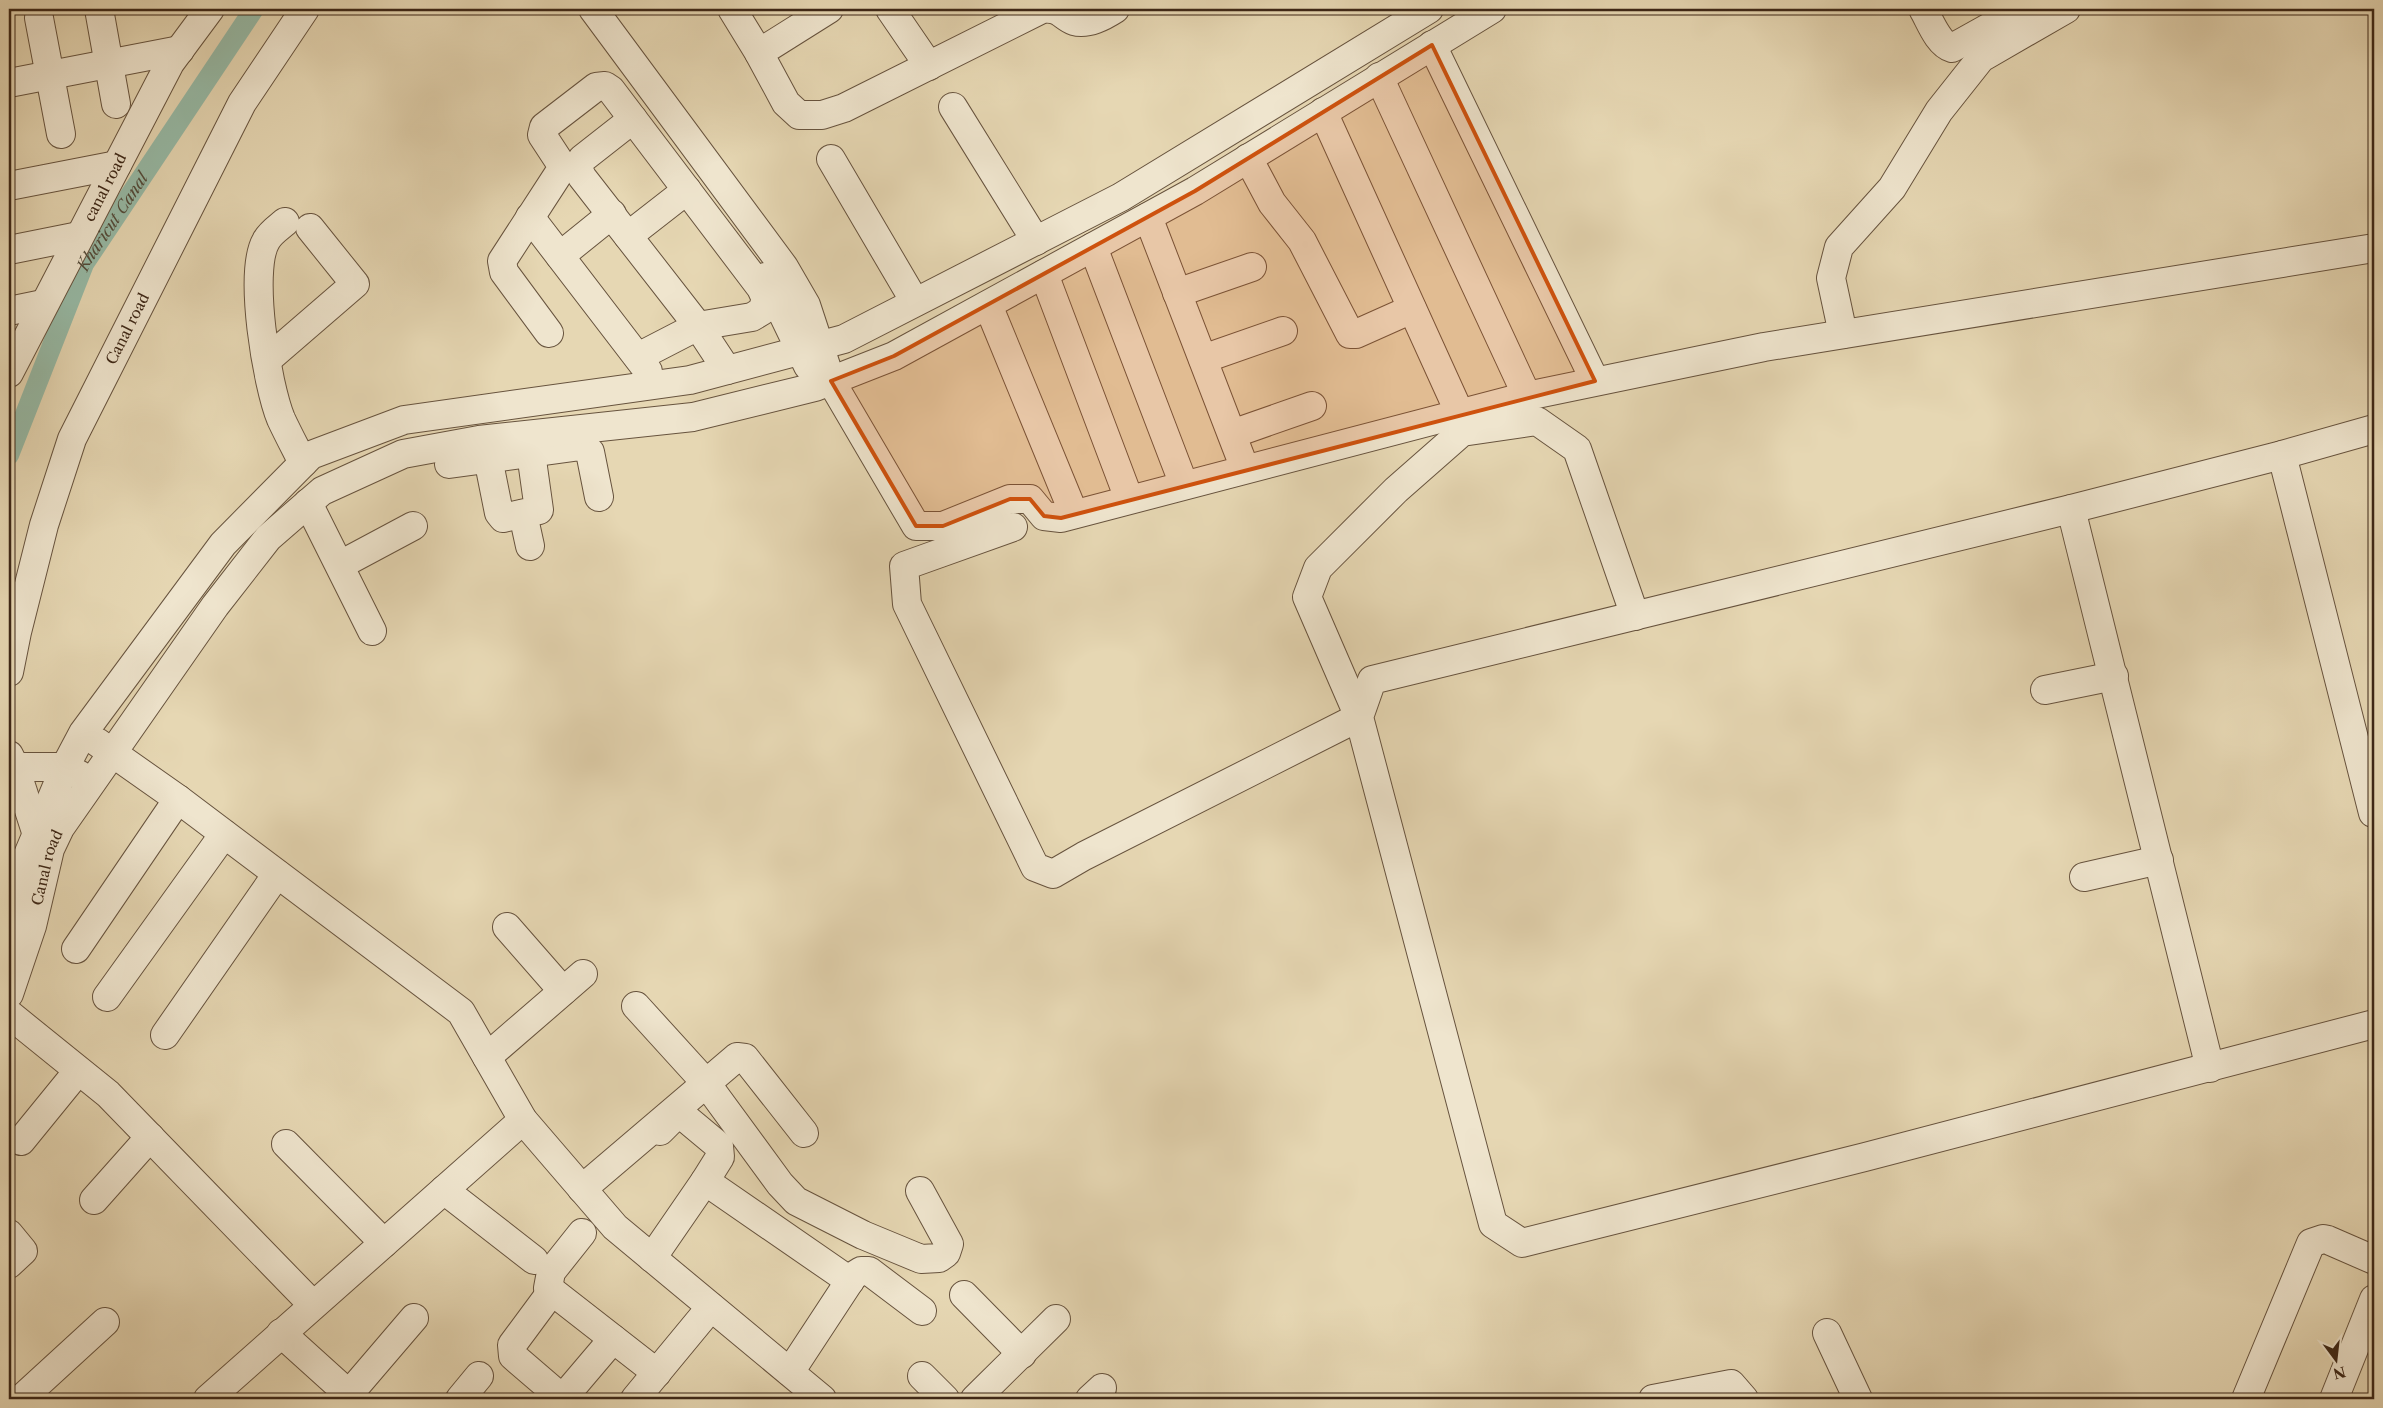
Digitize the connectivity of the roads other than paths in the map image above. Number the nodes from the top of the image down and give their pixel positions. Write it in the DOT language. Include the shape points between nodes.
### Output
graph roads {
  1 [pos="99,9"];
  2 [pos="210,9"];
  3 [pos="305,9"];
  4 [pos="574,9"];
  5 [pos="593,9"];
  6 [pos="732,9"];
  7 [pos="829,9"];
  8 [pos="890,9"];
  9 [pos="1042,9"];
  10 [pos="1050,9"];
  11 [pos="1056,9"];
  12 [pos="1115,9"];
  13 [pos="1429,9"];
  14 [pos="1492,9"];
  15 [pos="1923,9"];
  16 [pos="2022,9"];
  17 [pos="2066,9"];
  18 [pos="38,18"];
  19 [pos="1432,45"];
  20 [pos="180,50"];
  21 [pos="759,53"];
  22 [pos="108,64"];
  23 [pos="929,66"];
  24 [pos="50,75"];
  25 [pos="1379,77"];
  26 [pos="9,83"];
  27 [pos="116,104"];
  28 [pos="953,107"];
  29 [pos="1323,112"];
  30 [pos="633,119"];
  31 [pos="61,134"];
  32 [pos="1248,158"];
  33 [pos="831,159"];
  34 [pos="117,165"];
  35 [pos="9,186"];
  36 [pos="687,190"];
  37 [pos="612,214"];
  38 [pos="530,217"];
  39 [pos="1148,217"];
  40 [pos="79,236"];
  41 [pos="628,236"];
  42 [pos="1036,241"];
  43 [pos="1093,247"];
  44 [pos="2374,248"];
  45 [pos="9,250"];
  46 [pos="560,256"];
  47 [pos="1252,267"];
  48 [pos="1044,274"];
  49 [pos="1177,293"];
  50 [pos="915,302"];
  51 [pos="44,304"];
  52 [pos="988,305"];
  53 [pos="1412,310"];
  54 [pos="9,311"];
  55 [pos="698,326"];
  56 [pos="1283,331"];
  57 [pos="549,333"];
  58 [pos="1844,334"];
  59 [pos="810,348"];
  60 [pos="638,357"];
  61 [pos="1203,359"];
  62 [pos="267,360"];
  63 [pos="727,370"];
  64 [pos="9,373"];
  65 [pos="1595,381"];
  66 [pos="658,384"];
  67 [pos="823,384"];
  68 [pos="1526,396"];
  69 [pos="1312,406"];
  70 [pos="1460,414"];
  71 [pos="2374,429"];
  72 [pos="1232,434"];
  73 [pos="510,451"];
  74 [pos="2282,455"];
  75 [pos="303,463"];
  76 [pos="450,464"];
  77 [pos="1245,469"];
  78 [pos="1184,486"];
  79 [pos="599,497"];
  80 [pos="1129,500"];
  81 [pos="308,502"];
  82 [pos="2070,509"];
  83 [pos="523,514"];
  84 [pos="1074,514"];
  85 [pos="413,526"];
  86 [pos="1013,527"];
  87 [pos="530,546"];
  88 [pos="340,565"];
  89 [pos="1635,616"];
  90 [pos="372,631"];
  91 [pos="9,672"];
  92 [pos="2114,676"];
  93 [pos="2045,690"];
  94 [pos="1359,717"];
  95 [pos="83,733"];
  96 [pos="111,752"];
  97 [pos="11,763"];
  98 [pos="65,767"];
  99 [pos="91,781"];
  100 [pos="178,799"];
  101 [pos="2373,813"];
  102 [pos="224,834"];
  103 [pos="37,835"];
  104 [pos="2159,860"];
  105 [pos="277,874"];
  106 [pos="2084,877"];
  107 [pos="9,921"];
  108 [pos="507,927"];
  109 [pos="76,948"];
  110 [pos="9,994"];
  111 [pos="108,997"];
  112 [pos="636,1006"];
  113 [pos="9,1014"];
  114 [pos="2374,1024"];
  115 [pos="165,1036"];
  116 [pos="487,1057"];
  117 [pos="2210,1068"];
  118 [pos="78,1071"];
  119 [pos="706,1083"];
  120 [pos="523,1120"];
  121 [pos="804,1133"];
  122 [pos="150,1137"];
  123 [pos="21,1140"];
  124 [pos="650,1141"];
  125 [pos="286,1144"];
  126 [pos="705,1181"];
  127 [pos="582,1189"];
  128 [pos="444,1190"];
  129 [pos="920,1191"];
  130 [pos="94,1200"];
  131 [pos="582,1233"];
  132 [pos="9,1234"];
  133 [pos="384,1243"];
  134 [pos="652,1258"];
  135 [pos="534,1260"];
  136 [pos="2374,1260"];
  137 [pos="9,1264"];
  138 [pos="850,1281"];
  139 [pos="552,1291"];
  140 [pos="964,1295"];
  141 [pos="2374,1299"];
  142 [pos="314,1305"];
  143 [pos="711,1307"];
  144 [pos="922,1311"];
  145 [pos="414,1318"];
  146 [pos="1056,1320"];
  147 [pos="105,1322"];
  148 [pos="281,1333"];
  149 [pos="1827,1333"];
  150 [pos="613,1339"];
  151 [pos="1022,1354"];
  152 [pos="790,1372"];
  153 [pos="657,1373"];
  154 [pos="479,1376"];
  155 [pos="922,1376"];
  156 [pos="352,1397"];
  157 [pos="212,1398"];
  158 [pos="21,1399"];
  159 [pos="460,1399"];
  160 [pos="635,1399"];
  161 [pos="822,1399"];
  162 [pos="945,1399"];
  163 [pos="975,1399"];
  164 [pos="1653,1399"];
  165 [pos="1744,1399"];
  166 [pos="1858,1399"];
  167 [pos="2246,1399"];
  168 [pos="2334,1399"];
  1 -- 22 [label="street"];
  2 -- 20 [label="street, canal road"];
  3 -- 91 [label="street, Canal road" via="242,103 72,439 44,525"];
  4 -- 59 [label="street" via="720,209"];
  5 -- 59 [label="street" via="784,266 806,304"];
  6 -- 21 [label="street"];
  7 -- 21 [label="street"];
  8 -- 23 [label="street"];
  9 -- 23 [label="street"];
  10 -- 11 [label="street"];
  11 -- 12 [label="street" via="1075,21 1089,21"];
  13 -- 42 [label="street" via="1121,197"];
  14 -- 19 [label="street"];
  15 -- 16 [label="street" via="1942,41 1952,48"];
  17 -- 58 [label="street" via="1981,58 1939,111 1892,188 1839,247 1830,278"];
  18 -- 24 [label="street"];
  19 -- 25 [label="street"];
  19 -- 65 [label="street"];
  20 -- 22 [label="street"];
  20 -- 34 [label="street, canal road" via="170,63"];
  21 -- 23 [label="street" via="786,103 799,115 822,116 844,108"];
  22 -- 24 [label="street"];
  22 -- 27 [label="street"];
  24 -- 26 [label="street"];
  24 -- 31 [label="street"];
  25 -- 29 [label="street"];
  25 -- 68 [label="street"];
  28 -- 42 [label="street"];
  29 -- 32 [label="street"];
  29 -- 53 [label="street"];
  30 -- 36 [label="street"];
  30 -- 37 [label="street" via="582,160 578,168"];
  30 -- 38 [label="street" via="605,86 596,87 544,127 542,135 561,164 561,170"];
  32 -- 39 [label="street"];
  32 -- 53 [label="street" via="1272,203 1305,247 1350,334"];
  33 -- 50 [label="street"];
  34 -- 35 [label="street"];
  34 -- 40 [label="street, canal road"];
  36 -- 41 [label="street"];
  36 -- 55 [label="street" via="766,299 762,312 752,317"];
  37 -- 41 [label="street"];
  37 -- 46 [label="street"];
  38 -- 46 [label="street"];
  38 -- 57 [label="street" via="502,265"];
  39 -- 43 [label="street"];
  39 -- 49 [label="street"];
  40 -- 45 [label="street"];
  40 -- 51 [label="street, canal road"];
  41 -- 55 [label="street"];
  42 -- 50 [label="street"];
  43 -- 48 [label="street"];
  43 -- 78 [label="street"];
  44 -- 58 [label="street"];
  46 -- 60 [label="street"];
  47 -- 49 [label="street"];
  48 -- 52 [label="street"];
  48 -- 80 [label="street"];
  49 -- 61 [label="street"];
  50 -- 59 [label="street" via="844,338"];
  51 -- 54 [label="street"];
  51 -- 64 [label="street, canal road"];
  52 -- 67 [label="street" via="894,356"];
  52 -- 84 [label="street"];
  53 -- 70 [label="street"];
  55 -- 60 [label="street"];
  55 -- 63 [label="street"];
  56 -- 61 [label="street"];
  58 -- 65 [label="street"];
  59 -- 63 [label="street"];
  59 -- 67 [label="street"];
  60 -- 66 [label="street"];
  61 -- 72 [label="street"];
  62 -- 62 [label="street" via="259,299 261,254 266,241 298,225 355,284"];
  62 -- 75 [label="street" via="281,418"];
  63 -- 66 [label="street"];
  65 -- 68 [label="street"];
  66 -- 75 [label="street" via="404,420 311,455"];
  67 -- 73 [label="street" via="693,418"];
  67 -- 84 [label="street" via="916,526 943,526 1010,499 1030,499 1044,516 1060,518"];
  68 -- 70 [label="street"];
  69 -- 72 [label="street"];
  70 -- 77 [label="street"];
  71 -- 74 [label="street"];
  72 -- 77 [label="street"];
  73 -- 76 [label="street"];
  73 -- 79 [label="street" via="585,448 590,452"];
  73 -- 81 [label="street, Canal road" via="479,440 403,454 322,490"];
  73 -- 83 [label="street" via="540,507 537,512"];
  73 -- 83 [label="street" via="500,516"];
  74 -- 82 [label="street"];
  74 -- 101 [label="street"];
  75 -- 95 [label="street" via="223,544"];
  77 -- 78 [label="street"];
  78 -- 80 [label="street"];
  80 -- 84 [label="street"];
  81 -- 88 [label="street"];
  81 -- 96 [label="street, Canal road" via="268,538 214,606"];
  82 -- 89 [label="street"];
  82 -- 92 [label="street"];
  83 -- 87 [label="street"];
  85 -- 88 [label="street"];
  86 -- 94 [label="street" via="904,566 908,604 1035,867 1053,874"];
  88 -- 90 [label="street"];
  89 -- 94 [label="street" via="1372,680"];
  89 -- 94 [label="street" via="1578,449 1536,421 1462,432 1396,490 1318,568 1307,597"];
  92 -- 93 [label="street"];
  92 -- 104 [label="street"];
  94 -- 117 [label="street" via="1493,1224 1522,1243"];
  95 -- 96 [label="street"];
  95 -- 98 [label="street"];
  96 -- 99 [label="street, Canal road"];
  96 -- 100 [label="street"];
  97 -- 98 [label="street"];
  97 -- 103 [label="street"];
  98 -- 99 [label="street"];
  98 -- 103 [label="street"];
  99 -- 110 [label="street, Canal road" via="50,849 32,926"];
  100 -- 102 [label="street"];
  100 -- 109 [label="street"];
  102 -- 105 [label="street"];
  102 -- 111 [label="street"];
  103 -- 107 [label="street" via="25,862"];
  104 -- 106 [label="street"];
  104 -- 117 [label="street"];
  105 -- 115 [label="street"];
  105 -- 116 [label="street" via="461,1012"];
  108 -- 116 [label="street" via="573,982"];
  112 -- 119 [label="street"];
  113 -- 118 [label="street"];
  114 -- 117 [label="street"];
  116 -- 120 [label="street"];
  118 -- 122 [label="street" via="108,1094"];
  118 -- 123 [label="street"];
  119 -- 121 [label="street" via="737,1057 745,1058"];
  119 -- 127 [label="street"];
  119 -- 129 [label="street" via="796,1201 899,1251 921,1259 939,1258 946,1253 949,1244"];
  120 -- 127 [label="street"];
  120 -- 128 [label="street"];
  122 -- 130 [label="street"];
  122 -- 142 [label="street"];
  124 -- 126 [label="street" via="673,1118 683,1116 720,1146 720,1157"];
  125 -- 133 [label="street"];
  126 -- 134 [label="street"];
  126 -- 138 [label="street"];
  127 -- 134 [label="street" via="615,1227"];
  128 -- 133 [label="street"];
  128 -- 135 [label="street"];
  131 -- 139 [label="street" via="551,1272 548,1288"];
  132 -- 137 [label="street" via="23,1251"];
  133 -- 142 [label="street"];
  134 -- 143 [label="street"];
  136 -- 167 [label="street" via="2323,1238 2312,1243"];
  138 -- 144 [label="street" via="861,1271 869,1271"];
  138 -- 152 [label="street"];
  139 -- 150 [label="street"];
  139 -- 150 [label="street" via="511,1350 513,1356 556,1393 568,1392"];
  140 -- 151 [label="street"];
  141 -- 168 [label="street"];
  142 -- 148 [label="street"];
  143 -- 152 [label="street"];
  143 -- 153 [label="street"];
  145 -- 156 [label="street"];
  146 -- 151 [label="street"];
  147 -- 158 [label="street"];
  148 -- 156 [label="street"];
  148 -- 157 [label="street"];
  149 -- 166 [label="street"];
  150 -- 153 [label="street"];
  151 -- 163 [label="street"];
  152 -- 161 [label="street"];
  153 -- 160 [label="street"];
  154 -- 159 [label="street"];
  155 -- 162 [label="street"];
  164 -- 165 [label="street" via="1731,1384"];
}
